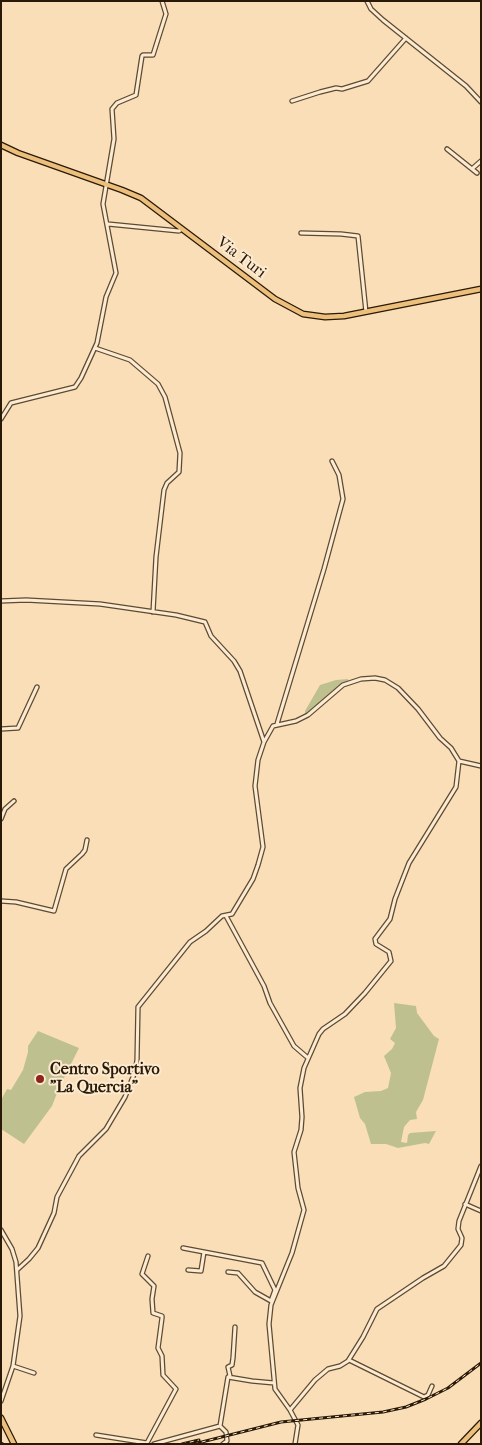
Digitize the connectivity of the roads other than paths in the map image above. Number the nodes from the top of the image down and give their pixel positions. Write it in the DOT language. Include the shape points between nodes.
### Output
graph roads {
  1 [pos="162,1"];
  2 [pos="367,1"];
  3 [pos="406,38"];
  4 [pos="292,102"];
  5 [pos="481,102"];
  6 [pos="1,145"];
  7 [pos="447,149"];
  8 [pos="481,161"];
  9 [pos="473,168"];
  10 [pos="477,173"];
  11 [pos="106,184"];
  12 [pos="108,224"];
  13 [pos="182,229"];
  14 [pos="301,233"];
  15 [pos="481,289"];
  16 [pos="366,312"];
  17 [pos="96,348"];
  18 [pos="1,419"];
  19 [pos="332,461"];
  20 [pos="1,601"];
  21 [pos="154,612"];
  22 [pos="37,687"];
  23 [pos="277,724"];
  24 [pos="1,729"];
  25 [pos="264,742"];
  26 [pos="459,761"];
  27 [pos="481,766"];
  28 [pos="14,801"];
  29 [pos="1,819"];
  30 [pos="87,840"];
  31 [pos="1,901"];
  32 [pos="226,916"];
  33 [pos="308,1058"];
  34 [pos="481,1166"];
  35 [pos="465,1204"];
  36 [pos="481,1211"];
  37 [pos="1,1230"];
  38 [pos="183,1248"];
  39 [pos="204,1252"];
  40 [pos="148,1256"];
  41 [pos="17,1270"];
  42 [pos="188,1270"];
  43 [pos="228,1272"];
  44 [pos="271,1303"];
  45 [pos="235,1327"];
  46 [pos="349,1360"];
  47 [pos="13,1366"];
  48 [pos="34,1373"];
  49 [pos="229,1376"];
  50 [pos="274,1382"];
  51 [pos="432,1386"];
  52 [pos="1,1401"];
  53 [pos="290,1410"];
  54 [pos="1,1418"];
  55 [pos="481,1423"];
  56 [pos="220,1426"];
  57 [pos="96,1435"];
  58 [pos="147,1443"];
  59 [pos="14,1444"];
  60 [pos="154,1444"];
  61 [pos="223,1444"];
  62 [pos="295,1444"];
  63 [pos="461,1444"];
  1 -- 11 [label="street" via="166,14 153,55 142,55 136,95 117,103 112,109 114,139"];
  2 -- 3 [label="street"];
  3 -- 4 [label="street" via="368,81"];
  3 -- 5 [label="street"];
  6 -- 11 [label="main road, Via Turi"];
  7 -- 9 [label="street"];
  8 -- 9 [label="street"];
  9 -- 10 [label="street"];
  11 -- 12 [label="street" via="103,207"];
  11 -- 13 [label="main road, Via Turi" via="141,198"];
  12 -- 13 [label="street"];
  12 -- 17 [label="street" via="116,273 106,297"];
  13 -- 16 [label="main road, Via Turi" via="293,310 325,318"];
  14 -- 16 [label="street" via="358,236"];
  15 -- 16 [label="main road, Via Turi"];
  17 -- 18 [label="street" via="74,387 11,403"];
  17 -- 21 [label="street" via="130,360 158,384 180,453 179,472 164,490"];
  19 -- 23 [label="street" via="343,499"];
  20 -- 21 [label="street" via="83,603"];
  21 -- 25 [label="street" via="201,620 207,624 211,636 240,670"];
  22 -- 24 [label="street" via="18,728"];
  23 -- 25 [label="street"];
  23 -- 26 [label="street" via="308,716 348,682 361,678 382,679 394,684 418,709"];
  25 -- 32 [label="street" via="258,760 256,786 263,847 252,879 235,910"];
  26 -- 27 [label="street"];
  26 -- 33 [label="street" via="456,788 409,863 390,919 375,938 376,944 388,952 391,962 345,1014 323,1029"];
  28 -- 29 [label="street" via="5,809"];
  30 -- 31 [label="street" via="82,854 66,869 54,911"];
  32 -- 33 [label="street" via="294,1046"];
  32 -- 41 [label="street" via="190,942 138,1007 137,1060 125,1097 106,1129 79,1156 38,1248"];
  33 -- 44 [label="street" via="300,1088 302,1117 294,1152 304,1210 292,1253"];
  34 -- 35 [label="street"];
  35 -- 36 [label="street"];
  35 -- 46 [label="street" via="458,1229 461,1245 444,1266 377,1309"];
  37 -- 41 [label="street" via="14,1253"];
  38 -- 39 [label="street"];
  39 -- 42 [label="street" via="201,1271"];
  39 -- 44 [label="street" via="262,1263 275,1290"];
  40 -- 58 [label="street" via="142,1274 154,1286 153,1313 162,1316 158,1348 163,1375 176,1389"];
  41 -- 47 [label="street" via="20,1316"];
  43 -- 44 [label="street" via="238,1273"];
  44 -- 50 [label="street" via="269,1324"];
  45 -- 49 [label="street"];
  46 -- 51 [label="street" via="424,1397"];
  46 -- 53 [label="street" via="328,1369 315,1380"];
  47 -- 48 [label="street"];
  47 -- 52 [label="street"];
  49 -- 50 [label="street"];
  49 -- 56 [label="street"];
  50 -- 53 [label="street"];
  53 -- 62 [label="street" via="298,1425"];
  54 -- 59 [label="main road"];
  55 -- 63 [label="main road"];
  56 -- 60 [label="street"];
  56 -- 61 [label="street" via="226,1432 227,1441"];
  57 -- 58 [label="street"];
}
